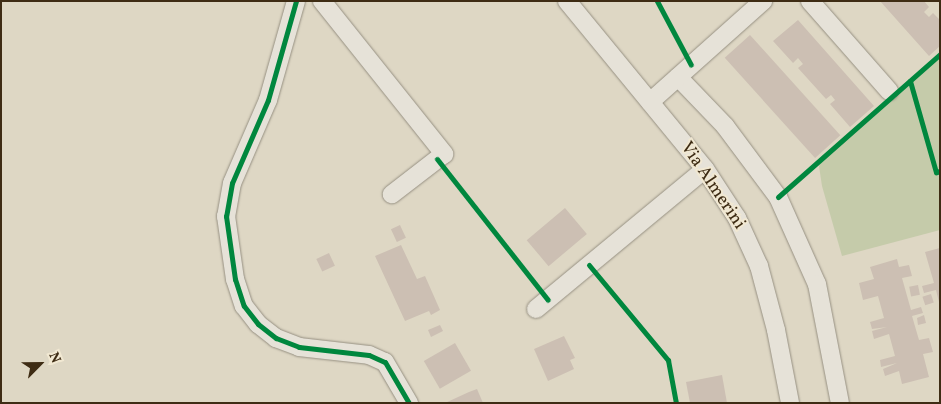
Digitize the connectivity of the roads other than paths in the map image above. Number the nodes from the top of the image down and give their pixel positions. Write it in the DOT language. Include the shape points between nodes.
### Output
graph roads {
  1 [pos="296,1"];
  2 [pos="322,1"];
  3 [pos="567,1"];
  4 [pos="764,1"];
  5 [pos="810,1"];
  6 [pos="678,77"];
  7 [pos="889,91"];
  8 [pos="650,102"];
  9 [pos="705,170"];
  10 [pos="392,194"];
  11 [pos="536,309"];
  12 [pos="409,403"];
  13 [pos="790,403"];
  14 [pos="840,403"];
  1 -- 12 [label="street" via="268,100 232,183 226,216 235,279 244,306 258,324 276,338 298,347 369,356 385,362"];
  2 -- 10 [label="street" via="444,154"];
  3 -- 8 [label="street, Via Almerini"];
  4 -- 6 [label="street"];
  5 -- 7 [label="street"];
  6 -- 8 [label="street"];
  6 -- 14 [label="street" via="725,126 778,197 818,284"];
  8 -- 9 [label="street, Via Almerini"];
  9 -- 11 [label="street"];
  9 -- 13 [label="street, Via Almerini" via="737,218 759,266"];
}
